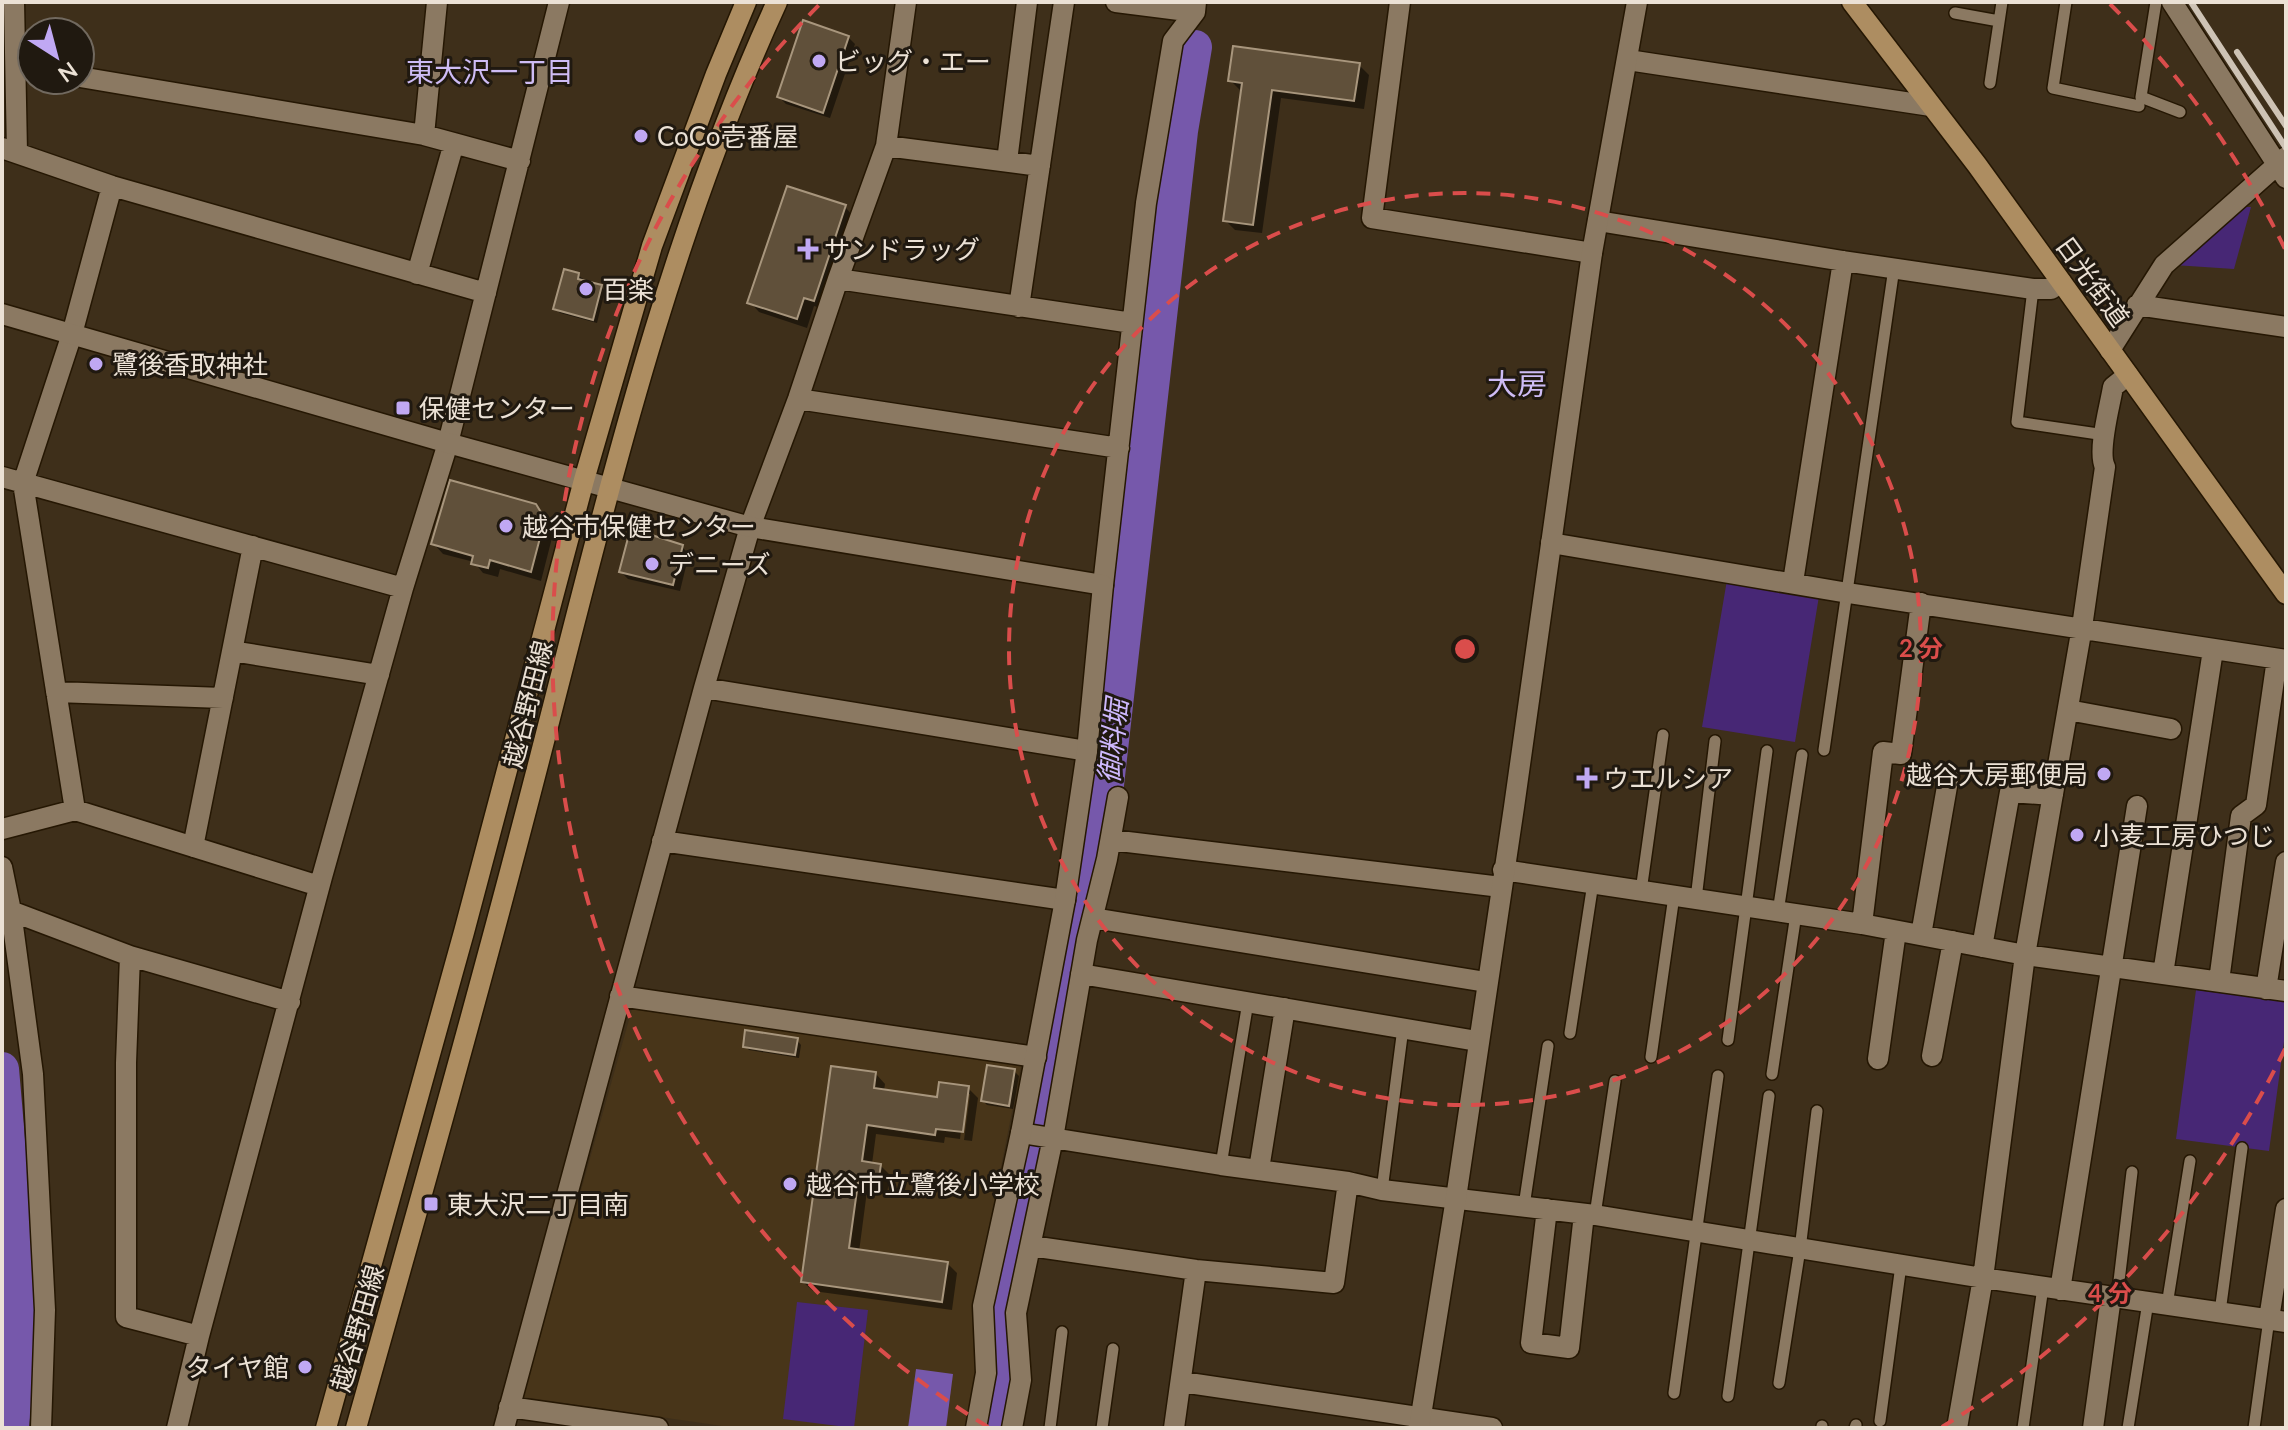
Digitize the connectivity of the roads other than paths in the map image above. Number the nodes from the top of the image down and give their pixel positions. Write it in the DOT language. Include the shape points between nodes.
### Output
graph roads {
  1 [pos="437,2"];
  2 [pos="559,2"];
  3 [pos="746,2"];
  4 [pos="777,2"];
  5 [pos="906,2"];
  6 [pos="1027,2"];
  7 [pos="1064,2"];
  8 [pos="1116,2"];
  9 [pos="1400,2"];
  10 [pos="1637,2"];
  11 [pos="1852,2"];
  12 [pos="2002,2"];
  13 [pos="2066,2"];
  14 [pos="2156,2"];
  15 [pos="2172,2"];
  16 [pos="1195,7"];
  17 [pos="1955,13"];
  18 [pos="1999,21"];
  19 [pos="1628,60"];
  20 [pos="96,80"];
  21 [pos="1990,83"];
  22 [pos="19,96"];
  23 [pos="1931,106"];
  24 [pos="2139,106"];
  25 [pos="2180,112"];
  26 [pos="424,135"];
  27 [pos="454,143"];
  28 [pos="886,146"];
  29 [pos="10,150"];
  30 [pos="520,161"];
  31 [pos="1007,161"];
  32 [pos="1040,166"];
  33 [pos="2283,166"];
  34 [pos="112,186"];
  35 [pos="1598,221"];
  36 [pos="1592,253"];
  37 [pos="1843,261"];
  38 [pos="1894,268"];
  39 [pos="417,274"];
  40 [pos="838,279"];
  41 [pos="2061,282"];
  42 [pos="2033,289"];
  43 [pos="486,293"];
  44 [pos="2137,305"];
  45 [pos="1019,307"];
  46 [pos="2,314"];
  47 [pos="1132,323"];
  48 [pos="2286,327"];
  49 [pos="72,334"];
  50 [pos="2110,350"];
  51 [pos="2128,375"];
  52 [pos="798,399"];
  53 [pos="2105,435"];
  54 [pos="448,443"];
  55 [pos="1119,448"];
  56 [pos="2,477"];
  57 [pos="584,480"];
  58 [pos="23,483"];
  59 [pos="610,487"];
  60 [pos="750,527"];
  61 [pos="1551,543"];
  62 [pos="253,546"];
  63 [pos="1793,582"];
  64 [pos="1103,585"];
  65 [pos="403,588"];
  66 [pos="1848,593"];
  67 [pos="2286,594"];
  68 [pos="1921,603"];
  69 [pos="2082,627"];
  70 [pos="2213,650"];
  71 [pos="232,651"];
  72 [pos="2281,660"];
  73 [pos="379,675"];
  74 [pos="704,688"];
  75 [pos="56,692"];
  76 [pos="223,698"];
  77 [pos="2068,710"];
  78 [pos="2171,729"];
  79 [pos="1663,735"];
  80 [pos="1715,741"];
  81 [pos="1824,750"];
  82 [pos="1087,751"];
  83 [pos="1767,751"];
  84 [pos="1802,755"];
  85 [pos="1949,775"];
  86 [pos="2053,795"];
  87 [pos="1118,797"];
  88 [pos="2137,806"];
  89 [pos="75,810"];
  90 [pos="2,829"];
  91 [pos="1111,840"];
  92 [pos="662,841"];
  93 [pos="193,847"];
  94 [pos="2286,862"];
  95 [pos="2,867"];
  96 [pos="1502,878"];
  97 [pos="1593,883"];
  98 [pos="319,886"];
  99 [pos="1641,891"];
  100 [pos="1674,896"];
  101 [pos="1696,899"];
  102 [pos="1065,900"];
  103 [pos="1746,907"];
  104 [pos="11,911"];
  105 [pos="1787,913"];
  106 [pos="1093,918"];
  107 [pos="1862,924"];
  108 [pos="1896,931"];
  109 [pos="1921,935"];
  110 [pos="1953,941"];
  111 [pos="1982,947"];
  112 [pos="2025,955"];
  113 [pos="130,956"];
  114 [pos="2113,967"];
  115 [pos="1081,974"];
  116 [pos="2163,974"];
  117 [pos="2219,981"];
  118 [pos="1486,982"];
  119 [pos="2276,990"];
  120 [pos="620,996"];
  121 [pos="290,1002"];
  122 [pos="1248,1002"];
  123 [pos="1285,1008"];
  124 [pos="1403,1028"];
  125 [pos="1570,1033"];
  126 [pos="1728,1040"];
  127 [pos="1477,1041"];
  128 [pos="1548,1046"];
  129 [pos="1932,1056"];
  130 [pos="1036,1057"];
  131 [pos="1651,1057"];
  132 [pos="1878,1059"];
  133 [pos="1772,1074"];
  134 [pos="1718,1076"];
  135 [pos="1615,1081"];
  136 [pos="1769,1096"];
  137 [pos="1817,1111"];
  138 [pos="1037,1136"];
  139 [pos="2242,1148"];
  140 [pos="2190,1161"];
  141 [pos="1260,1163"];
  142 [pos="1221,1165"];
  143 [pos="2132,1172"];
  144 [pos="1348,1182"];
  145 [pos="1382,1190"];
  146 [pos="1456,1198"];
  147 [pos="1524,1206"];
  148 [pos="1547,1209"];
  149 [pos="2286,1209"];
  150 [pos="1590,1214"];
  151 [pos="1696,1232"];
  152 [pos="1749,1240"];
  153 [pos="1031,1246"];
  154 [pos="1800,1249"];
  155 [pos="1901,1265"];
  156 [pos="1196,1270"];
  157 [pos="1983,1278"];
  158 [pos="2052,1288"];
  159 [pos="2114,1297"];
  160 [pos="2157,1303"];
  161 [pos="2220,1312"];
  162 [pos="2278,1320"];
  163 [pos="1062,1332"];
  164 [pos="199,1336"];
  165 [pos="1113,1349"];
  166 [pos="1182,1382"];
  167 [pos="1779,1383"];
  168 [pos="1674,1393"];
  169 [pos="1728,1396"];
  170 [pos="509,1407"];
  171 [pos="1880,1421"];
  172 [pos="1419,1423"];
  173 [pos="41,1428"];
  174 [pos="177,1428"];
  175 [pos="326,1428"];
  176 [pos="356,1428"];
  177 [pos="504,1428"];
  178 [pos="658,1428"];
  179 [pos="976,1428"];
  180 [pos="1012,1428"];
  181 [pos="1050,1428"];
  182 [pos="1102,1428"];
  183 [pos="1174,1428"];
  184 [pos="1492,1428"];
  185 [pos="1957,1428"];
  186 [pos="2023,1428"];
  187 [pos="2093,1428"];
  188 [pos="2128,1428"];
  189 [pos="2254,1428"];
  1 -- 26 [label="street"];
  2 -- 30 [label="street"];
  3 -- 57 [label="main road, 越谷野田線" via="652,246"];
  4 -- 59 [label="main road, 越谷野田線" via="701,187"];
  5 -- 28 [label="street"];
  6 -- 31 [label="street"];
  7 -- 32 [label="street"];
  8 -- 16 [label="street"];
  9 -- 36 [label="street" via="1372,218"];
  10 -- 19 [label="street"];
  11 -- 23 [label="main road, 日光街道"];
  12 -- 18 [label="lane"];
  13 -- 24 [label="lane" via="2053,88"];
  14 -- 25 [label="lane" via="2141,97"];
  15 -- 33 [label="street"];
  16 -- 47 [label="street" via="1173,41"];
  17 -- 18 [label="lane"];
  18 -- 21 [label="lane"];
  19 -- 23 [label="street"];
  19 -- 35 [label="street"];
  20 -- 26 [label="street"];
  22 -- 29 [label="street"];
  23 -- 41 [label="main road, 日光街道"];
  26 -- 27 [label="street"];
  27 -- 30 [label="street"];
  27 -- 39 [label="street"];
  28 -- 31 [label="street"];
  28 -- 40 [label="street"];
  29 -- 34 [label="street"];
  30 -- 43 [label="street"];
  31 -- 32 [label="street"];
  32 -- 45 [label="street"];
  33 -- 44 [label="street" via="2164,265"];
  34 -- 39 [label="street"];
  34 -- 49 [label="street"];
  35 -- 36 [label="street"];
  35 -- 37 [label="street"];
  36 -- 61 [label="street"];
  37 -- 38 [label="street"];
  37 -- 63 [label="street"];
  38 -- 42 [label="street"];
  38 -- 66 [label="lane"];
  39 -- 43 [label="street"];
  40 -- 45 [label="street"];
  40 -- 52 [label="street"];
  41 -- 42 [label="street" via="2051,289"];
  41 -- 50 [label="main road, 日光街道"];
  42 -- 53 [label="lane" via="2017,422"];
  43 -- 54 [label="street"];
  44 -- 48 [label="street"];
  44 -- 50 [label="street"];
  45 -- 47 [label="street"];
  46 -- 49 [label="street"];
  47 -- 55 [label="street"];
  49 -- 54 [label="street"];
  49 -- 58 [label="street"];
  50 -- 51 [label="main road, 日光街道"];
  51 -- 53 [label="street" via="2113,387"];
  51 -- 67 [label="main road, 日光街道"];
  52 -- 55 [label="street"];
  52 -- 60 [label="street"];
  53 -- 69 [label="street"];
  54 -- 57 [label="street"];
  54 -- 65 [label="street"];
  55 -- 64 [label="street"];
  56 -- 58 [label="street"];
  57 -- 59 [label="street"];
  57 -- 175 [label="main road, 越谷野田線"];
  58 -- 62 [label="street"];
  58 -- 75 [label="street"];
  59 -- 60 [label="street"];
  59 -- 176 [label="main road, 越谷野田線" via="493,940"];
  60 -- 64 [label="street"];
  60 -- 74 [label="street"];
  61 -- 63 [label="street"];
  61 -- 96 [label="street"];
  62 -- 65 [label="street"];
  62 -- 71 [label="street"];
  63 -- 66 [label="street"];
  64 -- 82 [label="street"];
  65 -- 73 [label="street"];
  66 -- 68 [label="street"];
  66 -- 81 [label="lane"];
  68 -- 69 [label="street"];
  68 -- 107 [label="street" via="1901,754 1883,752"];
  69 -- 70 [label="street"];
  69 -- 77 [label="street"];
  70 -- 72 [label="street"];
  70 -- 116 [label="street"];
  71 -- 73 [label="street"];
  71 -- 76 [label="street"];
  72 -- 117 [label="street" via="2256,805 2241,816"];
  73 -- 98 [label="street"];
  74 -- 82 [label="street"];
  74 -- 92 [label="street"];
  75 -- 76 [label="street"];
  75 -- 89 [label="street"];
  76 -- 93 [label="street"];
  77 -- 78 [label="street"];
  77 -- 86 [label="street"];
  79 -- 99 [label="lane"];
  80 -- 101 [label="lane"];
  82 -- 102 [label="street"];
  83 -- 103 [label="lane"];
  84 -- 105 [label="lane"];
  85 -- 109 [label="street"];
  86 -- 111 [label="street" via="2010,792"];
  86 -- 112 [label="street"];
  87 -- 91 [label="street"];
  88 -- 114 [label="street"];
  89 -- 90 [label="street"];
  89 -- 93 [label="street"];
  91 -- 96 [label="street"];
  91 -- 106 [label="street"];
  92 -- 102 [label="street"];
  92 -- 120 [label="street"];
  93 -- 98 [label="street"];
  94 -- 119 [label="street"];
  95 -- 104 [label="street"];
  96 -- 97 [label="street"];
  96 -- 118 [label="street"];
  97 -- 99 [label="street"];
  97 -- 125 [label="lane"];
  98 -- 121 [label="street"];
  99 -- 100 [label="street"];
  100 -- 101 [label="street"];
  100 -- 131 [label="lane"];
  101 -- 103 [label="street"];
  102 -- 130 [label="street"];
  103 -- 105 [label="street"];
  103 -- 126 [label="lane"];
  104 -- 113 [label="street"];
  104 -- 173 [label="street" via="33,1074 45,1310"];
  105 -- 107 [label="street"];
  105 -- 133 [label="lane"];
  106 -- 115 [label="street"];
  106 -- 118 [label="street"];
  107 -- 108 [label="street"];
  108 -- 109 [label="street"];
  108 -- 132 [label="street"];
  109 -- 110 [label="street"];
  110 -- 111 [label="street"];
  110 -- 129 [label="street"];
  111 -- 112 [label="street"];
  112 -- 114 [label="street"];
  112 -- 157 [label="street"];
  113 -- 121 [label="street"];
  113 -- 164 [label="street" via="126,1317"];
  114 -- 116 [label="street"];
  114 -- 158 [label="street"];
  115 -- 122 [label="street"];
  115 -- 138 [label="street"];
  116 -- 117 [label="street"];
  117 -- 119 [label="street"];
  118 -- 127 [label="street"];
  120 -- 130 [label="street"];
  120 -- 170 [label="street"];
  121 -- 164 [label="street"];
  122 -- 123 [label="street"];
  122 -- 142 [label="lane"];
  123 -- 124 [label="street"];
  123 -- 141 [label="street"];
  124 -- 127 [label="street"];
  124 -- 145 [label="lane"];
  127 -- 146 [label="street"];
  128 -- 147 [label="lane"];
  130 -- 138 [label="street"];
  134 -- 151 [label="lane"];
  135 -- 150 [label="lane"];
  136 -- 152 [label="lane"];
  137 -- 154 [label="lane"];
  138 -- 142 [label="street"];
  138 -- 153 [label="street"];
  138 -- 179 [label="street" via="983,1306 986,1373"];
  139 -- 161 [label="lane"];
  140 -- 160 [label="lane"];
  142 -- 144 [label="street"];
  143 -- 159 [label="lane"];
  144 -- 145 [label="street"];
  144 -- 156 [label="street" via="1334,1283"];
  145 -- 146 [label="street"];
  146 -- 147 [label="street"];
  146 -- 172 [label="street"];
  147 -- 148 [label="street"];
  148 -- 150 [label="street"];
  148 -- 150 [label="street" via="1531,1343 1569,1348"];
  149 -- 162 [label="street"];
  150 -- 151 [label="street"];
  151 -- 152 [label="street"];
  151 -- 168 [label="lane"];
  152 -- 154 [label="street"];
  152 -- 169 [label="lane"];
  153 -- 156 [label="street"];
  153 -- 180 [label="street" via="1016,1313 1021,1380"];
  154 -- 155 [label="street"];
  154 -- 167 [label="lane"];
  155 -- 157 [label="street"];
  155 -- 171 [label="lane"];
  156 -- 166 [label="street"];
  157 -- 158 [label="street"];
  157 -- 185 [label="street"];
  158 -- 159 [label="street"];
  158 -- 186 [label="lane"];
  159 -- 160 [label="street"];
  159 -- 187 [label="street"];
  160 -- 161 [label="street"];
  160 -- 188 [label="lane"];
  161 -- 162 [label="street"];
  162 -- 189 [label="lane"];
  163 -- 181 [label="lane"];
  164 -- 174 [label="street"];
  165 -- 182 [label="lane"];
  166 -- 172 [label="street"];
  166 -- 183 [label="street"];
  170 -- 177 [label="street"];
  170 -- 178 [label="street"];
  172 -- 184 [label="street"];
}
